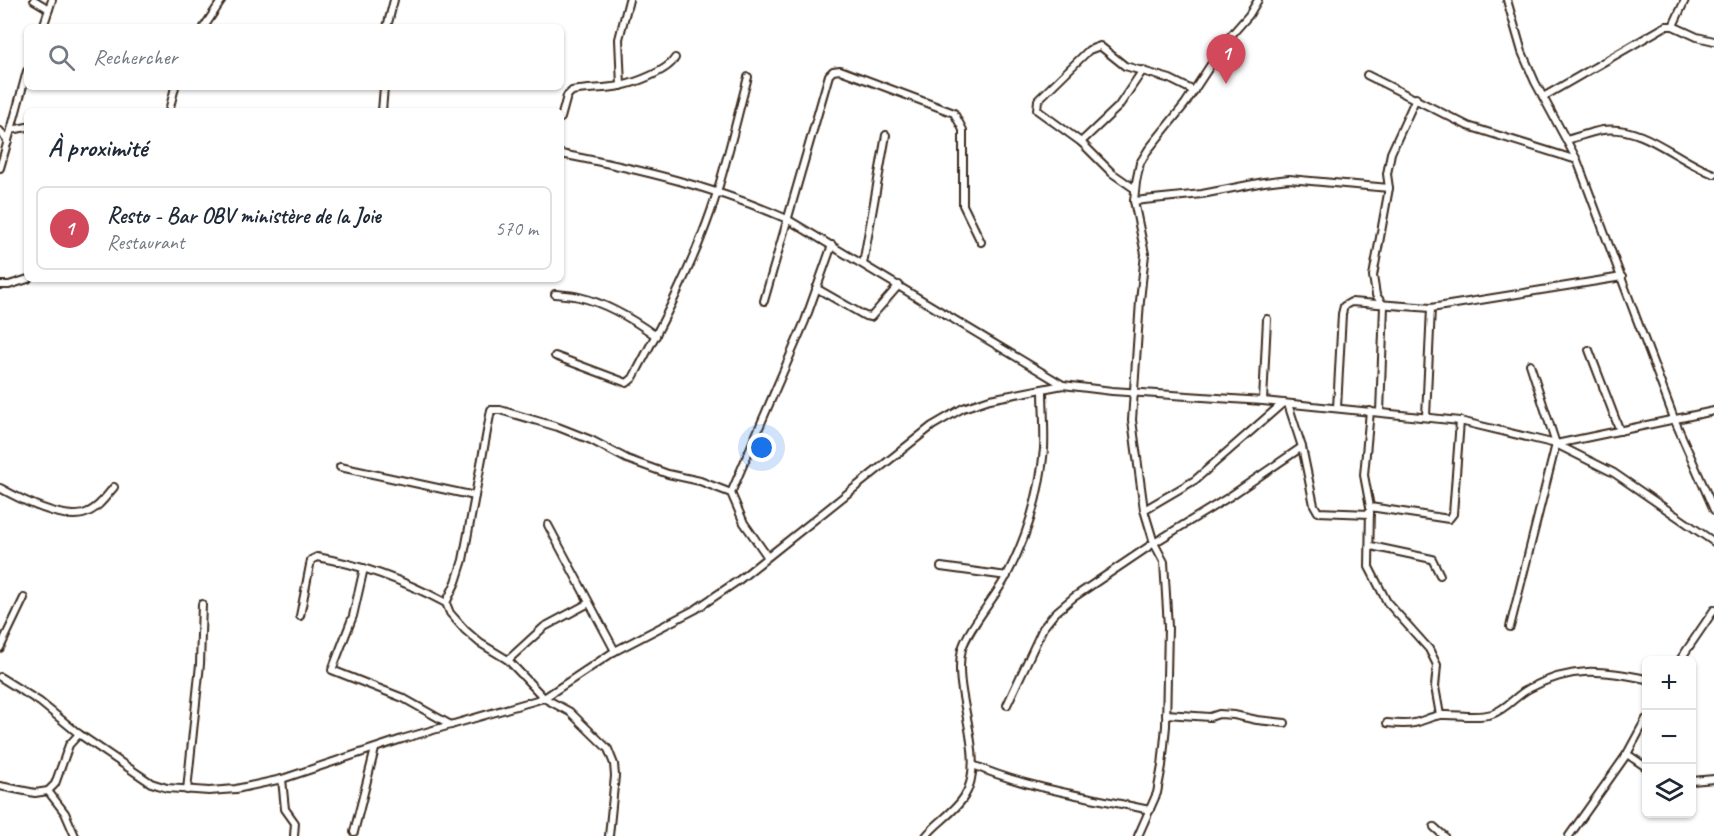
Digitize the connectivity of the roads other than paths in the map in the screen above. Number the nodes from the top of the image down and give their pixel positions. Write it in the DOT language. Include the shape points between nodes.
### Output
graph roads {
  1 [pos="34,0"];
  2 [pos="52,0"];
  3 [pos="222,0"];
  4 [pos="394,0"];
  5 [pos="629,0"];
  6 [pos="1258,0"];
  7 [pos="1507,0"];
  8 [pos="1685,0"];
  9 [pos="49,9"];
  10 [pos="44,24"];
  11 [pos="206,24"];
  12 [pos="388,24"];
  13 [pos="1673,26"];
  14 [pos="1714,41"];
  15 [pos="675,58"];
  16 [pos="1143,70"];
  17 [pos="1367,75"];
  18 [pos="748,77"];
  19 [pos="24,82"];
  20 [pos="621,86"];
  21 [pos="175,90"];
  22 [pos="384,90"];
  23 [pos="1194,91"];
  24 [pos="1543,97"];
  25 [pos="1416,99"];
  26 [pos="170,108"];
  27 [pos="382,108"];
  28 [pos="564,108"];
  29 [pos="24,128"];
  30 [pos="11,130"];
  31 [pos="0,131"];
  32 [pos="886,135"];
  33 [pos="4,140"];
  34 [pos="1566,140"];
  35 [pos="1081,142"];
  36 [pos="564,155"];
  37 [pos="1577,160"];
  38 [pos="0,168"];
  39 [pos="1714,174"];
  40 [pos="1389,188"];
  41 [pos="1135,189"];
  42 [pos="717,191"];
  43 [pos="1134,201"];
  44 [pos="787,219"];
  45 [pos="981,242"];
  46 [pos="832,245"];
  47 [pos="863,264"];
  48 [pos="1622,277"];
  49 [pos="24,280"];
  50 [pos="0,285"];
  51 [pos="899,285"];
  52 [pos="816,288"];
  53 [pos="555,294"];
  54 [pos="764,301"];
  55 [pos="1384,306"];
  56 [pos="1431,308"];
  57 [pos="1267,319"];
  58 [pos="656,336"];
  59 [pos="1589,350"];
  60 [pos="555,356"];
  61 [pos="1530,364"];
  62 [pos="1063,385"];
  63 [pos="1043,389"];
  64 [pos="1134,392"];
  65 [pos="1263,401"];
  66 [pos="1286,403"];
  67 [pos="1337,408"];
  68 [pos="1370,411"];
  69 [pos="1714,411"];
  70 [pos="1380,412"];
  71 [pos="1426,416"];
  72 [pos="1460,421"];
  73 [pos="1675,421"];
  74 [pos="1620,431"];
  75 [pos="1556,444"];
  76 [pos="1302,447"];
  77 [pos="340,467"];
  78 [pos="0,488"];
  79 [pos="114,488"];
  80 [pos="731,493"];
  81 [pos="475,496"];
  82 [pos="1144,510"];
  83 [pos="1370,510"];
  84 [pos="1714,510"];
  85 [pos="548,525"];
  86 [pos="1714,542"];
  87 [pos="1154,543"];
  88 [pos="1371,546"];
  89 [pos="767,556"];
  90 [pos="941,567"];
  91 [pos="364,568"];
  92 [pos="1440,575"];
  93 [pos="1007,576"];
  94 [pos="24,598"];
  95 [pos="446,603"];
  96 [pos="589,603"];
  97 [pos="202,604"];
  98 [pos="1714,610"];
  99 [pos="300,616"];
  100 [pos="1510,627"];
  101 [pos="0,648"];
  102 [pos="615,651"];
  103 [pos="1683,656"];
  104 [pos="508,660"];
  105 [pos="0,677"];
  106 [pos="1642,678"];
  107 [pos="544,698"];
  108 [pos="1007,705"];
  109 [pos="1166,714"];
  110 [pos="1440,715"];
  111 [pos="1286,723"];
  112 [pos="1387,723"];
  113 [pos="451,724"];
  114 [pos="1642,727"];
  115 [pos="79,734"];
  116 [pos="375,749"];
  117 [pos="1628,754"];
  118 [pos="1643,764"];
  119 [pos="973,765"];
  120 [pos="1714,778"];
  121 [pos="282,779"];
  122 [pos="1696,780"];
  123 [pos="0,786"];
  124 [pos="187,790"];
  125 [pos="48,791"];
  126 [pos="1150,810"];
  127 [pos="1434,827"];
  128 [pos="354,832"];
  129 [pos="75,836"];
  130 [pos="294,836"];
  131 [pos="609,836"];
  132 [pos="926,836"];
  133 [pos="1138,836"];
  134 [pos="1444,836"];
  135 [pos="1569,836"];
  1 -- 9 [label="street"];
  2 -- 9 [label="street"];
  3 -- 11 [label="street"];
  4 -- 12 [label="street"];
  5 -- 20 [label="street" via="619,39"];
  6 -- 23 [label="street"];
  7 -- 24 [label="street" via="1522,52"];
  8 -- 13 [label="street"];
  9 -- 10 [label="street"];
  13 -- 14 [label="street"];
  13 -- 24 [label="street" via="1665,26"];
  15 -- 20 [label="street" via="664,69"];
  16 -- 23 [label="street"];
  16 -- 35 [label="street" via="1118,107"];
  16 -- 35 [label="street" via="1125,66 1100,46 1094,47 1038,100 1038,110"];
  17 -- 25 [label="street"];
  18 -- 42 [label="street"];
  19 -- 30 [label="street"];
  20 -- 28 [label="street" via="572,91"];
  21 -- 26 [label="street"];
  22 -- 27 [label="street"];
  23 -- 41 [label="street" via="1143,156"];
  24 -- 34 [label="street"];
  25 -- 37 [label="street" via="1468,126"];
  25 -- 40 [label="street" via="1391,153"];
  29 -- 30 [label="street"];
  30 -- 33 [label="street"];
  31 -- 33 [label="street"];
  32 -- 47 [label="street"];
  33 -- 38 [label="street"];
  34 -- 37 [label="street"];
  34 -- 39 [label="street" via="1602,130 1622,130"];
  35 -- 41 [label="street" via="1112,173"];
  36 -- 42 [label="street"];
  37 -- 48 [label="street"];
  40 -- 43 [label="street" via="1289,179"];
  40 -- 55 [label="street" via="1373,276 1376,295"];
  41 -- 43 [label="street"];
  42 -- 44 [label="street"];
  42 -- 58 [label="street" via="698,245"];
  43 -- 64 [label="street" via="1145,254"];
  44 -- 45 [label="street" via="829,75 840,70 954,113 963,130 963,206"];
  44 -- 46 [label="street"];
  44 -- 54 [label="street"];
  46 -- 47 [label="street"];
  46 -- 52 [label="street"];
  47 -- 51 [label="street"];
  48 -- 56 [label="street"];
  48 -- 73 [label="street"];
  49 -- 50 [label="street"];
  51 -- 52 [label="street" via="871,317"];
  51 -- 62 [label="street"];
  52 -- 80 [label="street"];
  53 -- 58 [label="street" via="604,306"];
  55 -- 56 [label="street"];
  55 -- 67 [label="street" via="1351,302 1344,306"];
  55 -- 70 [label="street"];
  56 -- 71 [label="street"];
  57 -- 65 [label="street"];
  58 -- 60 [label="street" via="627,383"];
  59 -- 74 [label="street"];
  61 -- 75 [label="street"];
  62 -- 63 [label="street"];
  62 -- 64 [label="street"];
  63 -- 89 [label="street" via="990,399 963,408 932,426"];
  63 -- 93 [label="street" via="1044,447 1038,483 1020,548"];
  64 -- 65 [label="street"];
  64 -- 82 [label="street" via="1132,420"];
  65 -- 66 [label="street"];
  66 -- 67 [label="street"];
  66 -- 76 [label="street"];
  66 -- 82 [label="street" via="1196,480"];
  67 -- 68 [label="street"];
  68 -- 70 [label="street"];
  68 -- 83 [label="street" via="1364,475"];
  69 -- 73 [label="street"];
  70 -- 71 [label="street"];
  71 -- 72 [label="street"];
  72 -- 75 [label="street"];
  72 -- 83 [label="street" via="1454,514 1449,519"];
  73 -- 74 [label="street"];
  73 -- 84 [label="street"];
  74 -- 75 [label="street"];
  75 -- 86 [label="street" via="1614,473"];
  75 -- 100 [label="street"];
  76 -- 83 [label="street" via="1318,512"];
  76 -- 87 [label="street"];
  77 -- 81 [label="street"];
  78 -- 79 [label="street" via="66,516 93,510"];
  80 -- 81 [label="street" via="627,459 558,428 491,410"];
  80 -- 89 [label="street" via="744,523"];
  81 -- 95 [label="street" via="463,560"];
  82 -- 87 [label="street"];
  83 -- 88 [label="street"];
  85 -- 96 [label="street"];
  87 -- 108 [label="street" via="1055,613 1043,628"];
  87 -- 109 [label="street" via="1165,570"];
  88 -- 92 [label="street" via="1432,559"];
  88 -- 110 [label="street" via="1369,567 1387,602 1429,649 1437,665 1435,687"];
  89 -- 102 [label="street" via="696,609"];
  90 -- 93 [label="street"];
  91 -- 95 [label="street" via="413,585"];
  91 -- 99 [label="street" via="316,557 311,560"];
  91 -- 113 [label="street" via="332,670 403,698"];
  93 -- 119 [label="street" via="967,636 962,650 960,670"];
  94 -- 101 [label="street"];
  95 -- 104 [label="street" via="465,630"];
  96 -- 102 [label="street"];
  96 -- 104 [label="street" via="544,627"];
  97 -- 124 [label="street"];
  98 -- 103 [label="street"];
  102 -- 107 [label="street"];
  104 -- 107 [label="street"];
  105 -- 115 [label="street" via="40,702"];
  106 -- 110 [label="street" via="1605,671 1577,672 1528,689 1491,714"];
  107 -- 113 [label="street"];
  107 -- 131 [label="street" via="570,712 608,749 615,776"];
  109 -- 111 [label="street" via="1234,715"];
  109 -- 126 [label="street" via="1158,793"];
  110 -- 112 [label="street" via="1412,724"];
  113 -- 116 [label="street"];
  114 -- 117 [label="street"];
  115 -- 124 [label="street" via="151,783"];
  115 -- 125 [label="street" via="69,745 55,784"];
  116 -- 121 [label="street"];
  116 -- 128 [label="street"];
  117 -- 118 [label="street"];
  117 -- 135 [label="street"];
  119 -- 126 [label="street" via="1040,788"];
  119 -- 132 [label="street" via="958,806"];
  120 -- 122 [label="street"];
  121 -- 124 [label="street" via="236,789"];
  121 -- 130 [label="street" via="285,808 295,823"];
  123 -- 125 [label="street" via="35,793"];
  125 -- 129 [label="street" via="65,813"];
  126 -- 133 [label="street"];
  127 -- 134 [label="street"];
}
